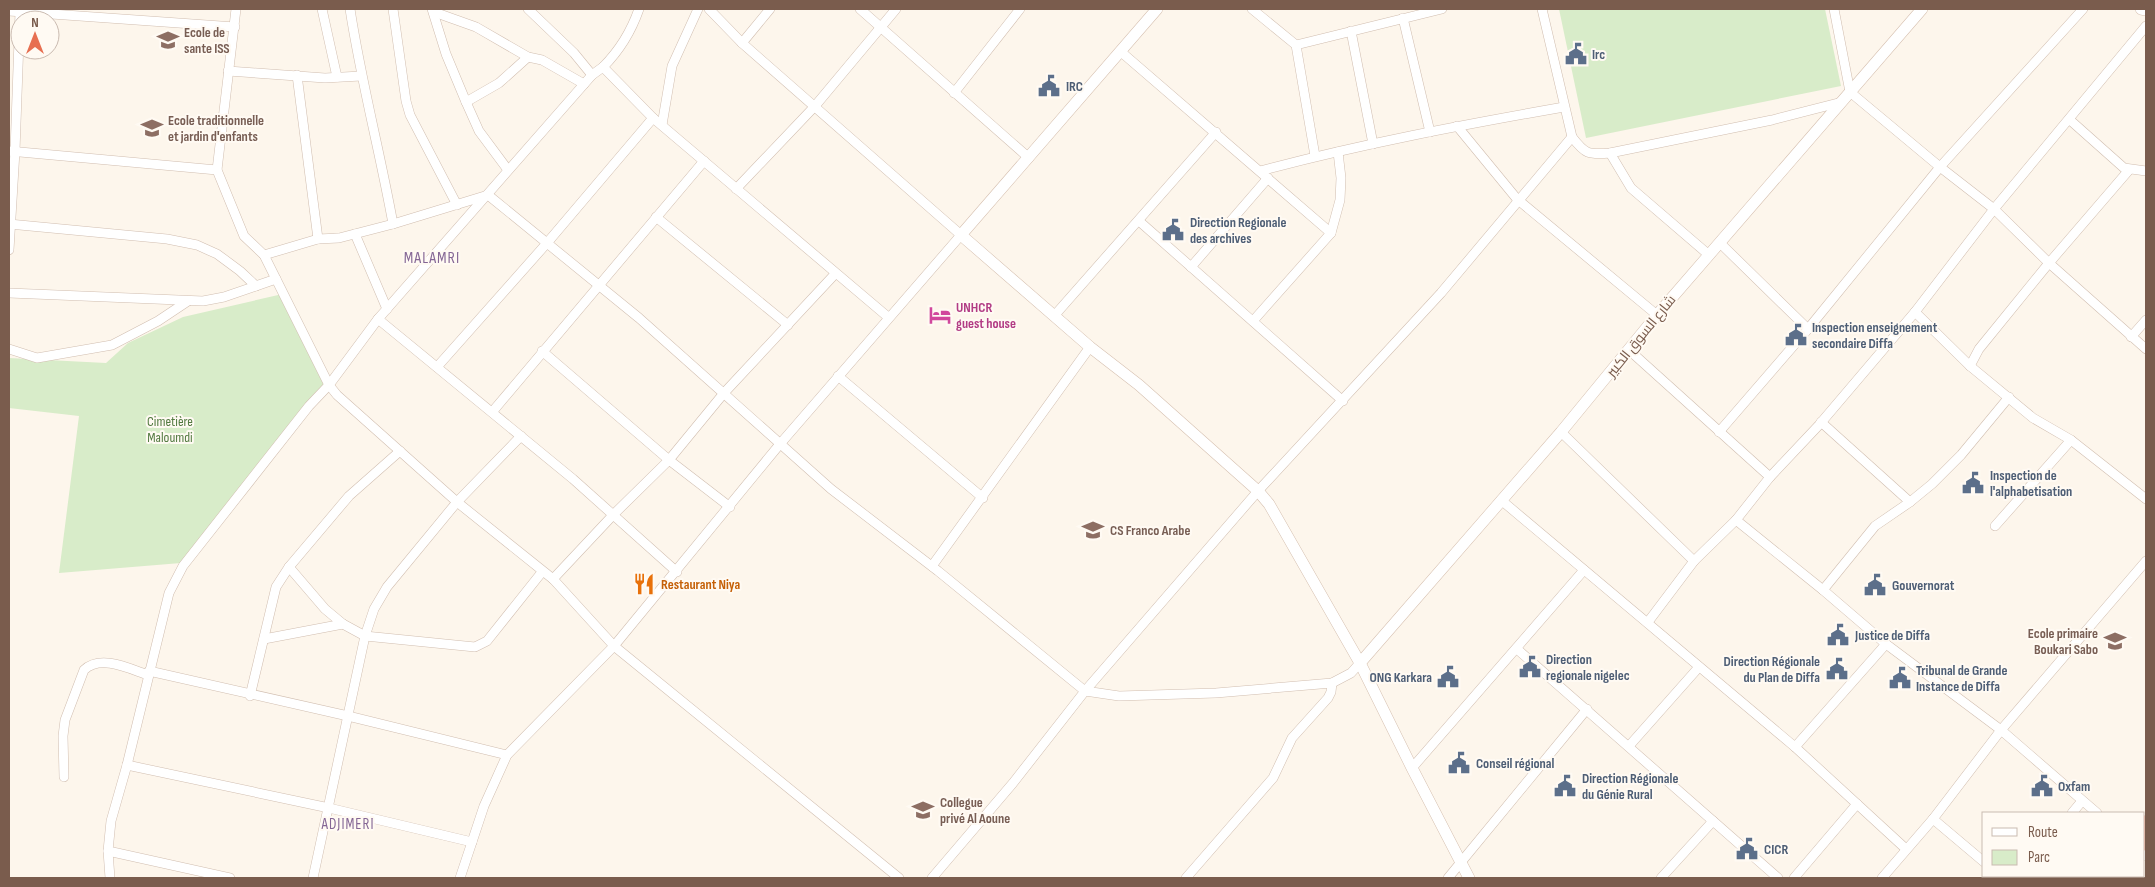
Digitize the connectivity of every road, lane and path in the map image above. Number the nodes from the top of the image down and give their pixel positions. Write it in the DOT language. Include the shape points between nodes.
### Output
graph roads {
  1 [pos="236,9"];
  2 [pos="322,9"];
  3 [pos="350,9"];
  4 [pos="393,9"];
  5 [pos="528,9"];
  6 [pos="639,9"];
  7 [pos="698,9"];
  8 [pos="709,9"];
  9 [pos="770,9"];
  10 [pos="860,9"];
  11 [pos="896,9"];
  12 [pos="1020,9"];
  13 [pos="1157,9"];
  14 [pos="1252,9"];
  15 [pos="1442,9"];
  16 [pos="1542,9"];
  17 [pos="1834,9"];
  18 [pos="1922,9"];
  19 [pos="2083,9"];
  20 [pos="2141,9"];
  21 [pos="2146,10"];
  22 [pos="433,11"];
  23 [pos="60,12"];
  24 [pos="75,12"];
  25 [pos="1403,18"];
  26 [pos="2146,26"];
  27 [pos="235,27"];
  28 [pos="881,29"];
  29 [pos="1351,31"];
  30 [pos="742,42"];
  31 [pos="1296,45"];
  32 [pos="1120,51"];
  33 [pos="528,57"];
  34 [pos="17,60"];
  35 [pos="602,67"];
  36 [pos="228,70"];
  37 [pos="297,75"];
  38 [pos="360,76"];
  39 [pos="592,76"];
  40 [pos="337,77"];
  41 [pos="584,84"];
  42 [pos="1850,92"];
  43 [pos="954,93"];
  44 [pos="466,102"];
  45 [pos="1842,102"];
  46 [pos="815,106"];
  47 [pos="1564,107"];
  48 [pos="653,118"];
  49 [pos="2070,120"];
  50 [pos="662,125"];
  51 [pos="1457,126"];
  52 [pos="1216,132"];
  53 [pos="1430,132"];
  54 [pos="1572,137"];
  55 [pos="1373,144"];
  56 [pos="12,151"];
  57 [pos="1338,152"];
  58 [pos="1610,153"];
  59 [pos="1316,156"];
  60 [pos="1028,158"];
  61 [pos="704,161"];
  62 [pos="1940,167"];
  63 [pos="217,170"];
  64 [pos="508,170"];
  65 [pos="2129,170"];
  66 [pos="1260,171"];
  67 [pos="2146,172"];
  68 [pos="1268,178"];
  69 [pos="736,188"];
  70 [pos="488,195"];
  71 [pos="1517,200"];
  72 [pos="457,205"];
  73 [pos="1994,210"];
  74 [pos="656,217"];
  75 [pos="1139,221"];
  76 [pos="9,224"];
  77 [pos="393,224"];
  78 [pos="1331,233"];
  79 [pos="355,234"];
  80 [pos="961,235"];
  81 [pos="318,239"];
  82 [pos="547,243"];
  83 [pos="1720,243"];
  84 [pos="9,250"];
  85 [pos="264,255"];
  86 [pos="1709,255"];
  87 [pos="2049,263"];
  88 [pos="1191,267"];
  89 [pos="835,274"];
  90 [pos="276,279"];
  91 [pos="598,284"];
  92 [pos="256,286"];
  93 [pos="9,293"];
  94 [pos="188,301"];
  95 [pos="387,309"];
  96 [pos="1916,312"];
  97 [pos="1657,315"];
  98 [pos="1054,316"];
  99 [pos="888,317"];
  100 [pos="378,319"];
  101 [pos="2146,320"];
  102 [pos="1253,321"];
  103 [pos="788,325"];
  104 [pos="1808,329"];
  105 [pos="2131,337"];
  106 [pos="1090,347"];
  107 [pos="9,349"];
  108 [pos="2146,349"];
  109 [pos="1630,350"];
  110 [pos="542,351"];
  111 [pos="1970,366"];
  112 [pos="437,367"];
  113 [pos="838,376"];
  114 [pos="329,385"];
  115 [pos="724,393"];
  116 [pos="2009,397"];
  117 [pos="1343,401"];
  118 [pos="493,411"];
  119 [pos="1821,422"];
  120 [pos="1561,432"];
  121 [pos="1719,432"];
  122 [pos="521,436"];
  123 [pos="2072,440"];
  124 [pos="780,444"];
  125 [pos="400,451"];
  126 [pos="669,460"];
  127 [pos="1770,477"];
  128 [pos="1258,491"];
  129 [pos="983,498"];
  130 [pos="2146,499"];
  131 [pos="1501,500"];
  132 [pos="457,502"];
  133 [pos="1910,502"];
  134 [pos="730,507"];
  135 [pos="614,514"];
  136 [pos="1736,520"];
  137 [pos="1995,526"];
  138 [pos="2146,560"];
  139 [pos="1694,561"];
  140 [pos="932,566"];
  141 [pos="289,567"];
  142 [pos="1584,570"];
  143 [pos="542,572"];
  144 [pos="677,572"];
  145 [pos="552,579"];
  146 [pos="1823,590"];
  147 [pos="1648,622"];
  148 [pos="343,624"];
  149 [pos="365,636"];
  150 [pos="264,638"];
  151 [pos="1886,644"];
  152 [pos="614,646"];
  153 [pos="1517,649"];
  154 [pos="1360,663"];
  155 [pos="1699,667"];
  156 [pos="148,673"];
  157 [pos="1332,682"];
  158 [pos="1085,691"];
  159 [pos="250,696"];
  160 [pos="1587,709"];
  161 [pos="348,716"];
  162 [pos="2001,730"];
  163 [pos="1629,746"];
  164 [pos="1795,747"];
  165 [pos="507,755"];
  166 [pos="127,766"];
  167 [pos="1412,768"];
  168 [pos="64,776"];
  169 [pos="2082,800"];
  170 [pos="1857,804"];
  171 [pos="329,808"];
  172 [pos="2073,812"];
  173 [pos="2096,812"];
  174 [pos="1933,819"];
  175 [pos="1713,821"];
  176 [pos="472,842"];
  177 [pos="1906,850"];
  178 [pos="108,851"];
  179 [pos="1982,860"];
  180 [pos="1461,863"];
  181 [pos="110,878"];
  182 [pos="230,878"];
  183 [pos="314,878"];
  184 [pos="460,878"];
  185 [pos="899,878"];
  186 [pos="932,878"];
  187 [pos="1186,878"];
  188 [pos="1448,878"];
  189 [pos="1469,878"];
  190 [pos="1661,878"];
  191 [pos="1778,878"];
  192 [pos="1794,878"];
  193 [pos="1882,878"];
  1 -- 27 [label="street"];
  2 -- 40 [label="street"];
  3 -- 38 [label="street"];
  4 -- 72 [label="street" via="410,114"];
  5 -- 39 [label="street" via="574,53"];
  6 -- 35 [label="street" via="618,52"];
  7 -- 50 [label="street" via="672,66"];
  8 -- 30 [label="street"];
  9 -- 30 [label="street"];
  10 -- 28 [label="street"];
  11 -- 28 [label="street"];
  12 -- 43 [label="street"];
  13 -- 32 [label="street"];
  14 -- 31 [label="street"];
  15 -- 25 [label="street"];
  16 -- 47 [label="street"];
  17 -- 42 [label="street"];
  18 -- 42 [label="street, شارع السوق الكبير"];
  19 -- 62 [label="street"];
  20 -- 21 [label="street"];
  22 -- 33 [label="street" via="476,27"];
  22 -- 44 [label="street"];
  23 -- 24 [label="street"];
  24 -- 27 [label="street"];
  25 -- 29 [label="street"];
  25 -- 53 [label="street"];
  26 -- 49 [label="street"];
  27 -- 36 [label="street"];
  28 -- 43 [label="street"];
  28 -- 46 [label="street"];
  29 -- 31 [label="street"];
  29 -- 55 [label="street"];
  30 -- 46 [label="street"];
  31 -- 59 [label="street"];
  32 -- 52 [label="street"];
  32 -- 60 [label="street"];
  33 -- 41 [label="street" via="542,60"];
  33 -- 44 [label="street" via="499,83"];
  34 -- 56 [label="street"];
  35 -- 39 [label="street"];
  35 -- 48 [label="street"];
  36 -- 37 [label="street"];
  36 -- 63 [label="street"];
  37 -- 40 [label="street"];
  37 -- 81 [label="street"];
  38 -- 40 [label="street"];
  38 -- 77 [label="street" via="384,172"];
  39 -- 41 [label="street"];
  41 -- 64 [label="street"];
  42 -- 45 [label="street, شارع السوق الكبير"];
  42 -- 62 [label="street"];
  43 -- 60 [label="street"];
  44 -- 64 [label="street" via="480,131"];
  45 -- 58 [label="street" via="1772,120"];
  45 -- 83 [label="street, شارع السوق الكبير"];
  46 -- 69 [label="street"];
  46 -- 80 [label="street"];
  47 -- 51 [label="street"];
  47 -- 54 [label="street"];
  48 -- 50 [label="street"];
  48 -- 82 [label="street"];
  49 -- 65 [label="street"];
  49 -- 73 [label="street"];
  50 -- 61 [label="street"];
  51 -- 53 [label="street"];
  51 -- 71 [label="street"];
  52 -- 66 [label="street"];
  52 -- 75 [label="street"];
  53 -- 55 [label="street"];
  54 -- 58 [label="street" via="1582,151"];
  54 -- 71 [label="street"];
  55 -- 57 [label="street"];
  56 -- 63 [label="street"];
  56 -- 76 [label="street"];
  57 -- 59 [label="street"];
  57 -- 78 [label="street" via="1340,200"];
  58 -- 86 [label="street" via="1631,188"];
  59 -- 66 [label="street"];
  60 -- 80 [label="street"];
  61 -- 69 [label="street"];
  61 -- 74 [label="street"];
  62 -- 73 [label="street"];
  62 -- 104 [label="street"];
  63 -- 85 [label="street" via="244,236"];
  64 -- 70 [label="street"];
  65 -- 67 [label="street"];
  65 -- 87 [label="street"];
  66 -- 68 [label="street"];
  68 -- 78 [label="street"];
  68 -- 88 [label="street"];
  69 -- 89 [label="street"];
  70 -- 72 [label="street"];
  70 -- 82 [label="street"];
  70 -- 95 [label="street"];
  71 -- 97 [label="street"];
  71 -- 117 [label="street" via="1441,292"];
  72 -- 77 [label="street"];
  73 -- 87 [label="street"];
  73 -- 96 [label="street"];
  74 -- 91 [label="street"];
  74 -- 103 [label="street"];
  75 -- 88 [label="street"];
  75 -- 98 [label="street"];
  76 -- 84 [label="street"];
  76 -- 92 [label="street" via="167,239 197,245 217,254"];
  77 -- 79 [label="street"];
  78 -- 102 [label="street"];
  79 -- 81 [label="street"];
  79 -- 95 [label="street"];
  80 -- 98 [label="street"];
  80 -- 99 [label="street"];
  81 -- 85 [label="street"];
  82 -- 91 [label="street"];
  82 -- 112 [label="street"];
  83 -- 86 [label="street, شارع السوق الكبير"];
  83 -- 104 [label="street"];
  85 -- 90 [label="street"];
  86 -- 97 [label="street, شارع السوق الكبير"];
  87 -- 105 [label="street"];
  87 -- 111 [label="street" via="1979,350"];
  88 -- 102 [label="street"];
  89 -- 99 [label="street"];
  89 -- 103 [label="street"];
  90 -- 92 [label="street"];
  90 -- 114 [label="street"];
  91 -- 110 [label="street"];
  91 -- 115 [label="street"];
  92 -- 94 [label="street" via="224,297"];
  93 -- 94 [label="street"];
  94 -- 107 [label="street" via="112,345 38,358"];
  95 -- 100 [label="street"];
  96 -- 111 [label="street"];
  96 -- 119 [label="street"];
  97 -- 109 [label="street, شارع السوق الكبير"];
  98 -- 106 [label="street"];
  99 -- 113 [label="street"];
  100 -- 112 [label="street"];
  100 -- 114 [label="street"];
  101 -- 105 [label="street"];
  102 -- 117 [label="street"];
  103 -- 115 [label="street"];
  104 -- 121 [label="street"];
  105 -- 108 [label="street"];
  106 -- 128 [label="street" via="1139,385"];
  106 -- 129 [label="street"];
  109 -- 120 [label="street, شارع السوق الكبير"];
  109 -- 121 [label="street"];
  110 -- 118 [label="street"];
  110 -- 126 [label="street"];
  111 -- 116 [label="street"];
  112 -- 118 [label="street"];
  113 -- 124 [label="street"];
  113 -- 129 [label="street"];
  114 -- 125 [label="street"];
  114 -- 156 [label="street" via="183,566 169,594"];
  115 -- 124 [label="street"];
  115 -- 126 [label="street"];
  116 -- 123 [label="street" via="2033,418"];
  116 -- 133 [label="street" via="1961,455"];
  117 -- 128 [label="street"];
  118 -- 122 [label="street"];
  119 -- 127 [label="street"];
  119 -- 133 [label="street"];
  120 -- 131 [label="street, شارع السوق الكبير"];
  120 -- 139 [label="street"];
  121 -- 127 [label="street"];
  122 -- 132 [label="street"];
  122 -- 135 [label="street"];
  123 -- 130 [label="street"];
  123 -- 137 [label="street"];
  124 -- 134 [label="street"];
  124 -- 140 [label="street" via="831,489"];
  125 -- 132 [label="street"];
  125 -- 141 [label="street" via="349,496"];
  126 -- 134 [label="street"];
  126 -- 135 [label="street"];
  127 -- 136 [label="street"];
  128 -- 154 [label="street" via="1285,530"];
  128 -- 158 [label="street"];
  129 -- 140 [label="street"];
  131 -- 142 [label="street"];
  131 -- 154 [label="street, شارع السوق الكبير"];
  132 -- 143 [label="street"];
  132 -- 149 [label="street" via="387,587 374,609"];
  133 -- 146 [label="street" via="1875,526"];
  134 -- 144 [label="street"];
  135 -- 144 [label="street"];
  135 -- 145 [label="street"];
  136 -- 139 [label="street"];
  136 -- 146 [label="street"];
  138 -- 162 [label="street"];
  139 -- 147 [label="street"];
  140 -- 158 [label="street"];
  141 -- 148 [label="street"];
  141 -- 150 [label="street" via="276,587"];
  142 -- 147 [label="street"];
  142 -- 153 [label="street"];
  143 -- 145 [label="street"];
  143 -- 149 [label="street" via="480,647"];
  144 -- 152 [label="street"];
  145 -- 152 [label="street"];
  146 -- 151 [label="street"];
  147 -- 155 [label="street"];
  148 -- 149 [label="street"];
  148 -- 150 [label="street"];
  149 -- 161 [label="street"];
  150 -- 159 [label="street"];
  151 -- 162 [label="street"];
  151 -- 164 [label="street"];
  152 -- 165 [label="street"];
  152 -- 185 [label="street"];
  153 -- 160 [label="street"];
  153 -- 167 [label="street"];
  154 -- 157 [label="street" via="1351,673"];
  154 -- 167 [label="street"];
  155 -- 163 [label="street"];
  155 -- 164 [label="street"];
  156 -- 159 [label="street"];
  156 -- 166 [label="street"];
  156 -- 168 [label="street" via="102,662 84,670 65,720"];
  157 -- 158 [label="street" via="1206,694 1119,696"];
  157 -- 187 [label="street" via="1328,698 1292,738 1273,778"];
  158 -- 186 [label="street" via="1013,783"];
  159 -- 161 [label="street"];
  160 -- 163 [label="street"];
  160 -- 180 [label="street"];
  161 -- 165 [label="street"];
  161 -- 171 [label="street"];
  162 -- 169 [label="street"];
  162 -- 174 [label="street"];
  163 -- 175 [label="street"];
  164 -- 170 [label="street"];
  165 -- 176 [label="street"];
  166 -- 171 [label="street"];
  166 -- 178 [label="street" via="111,821"];
  167 -- 180 [label="street"];
  169 -- 172 [label="street"];
  169 -- 173 [label="street"];
  170 -- 177 [label="street"];
  170 -- 192 [label="street"];
  171 -- 176 [label="street"];
  171 -- 183 [label="street"];
  174 -- 177 [label="street"];
  174 -- 179 [label="street"];
  175 -- 190 [label="street"];
  175 -- 191 [label="street"];
  176 -- 184 [label="street"];
  177 -- 193 [label="street"];
  178 -- 181 [label="street"];
  178 -- 182 [label="street"];
  180 -- 188 [label="street"];
  180 -- 189 [label="street"];
}
